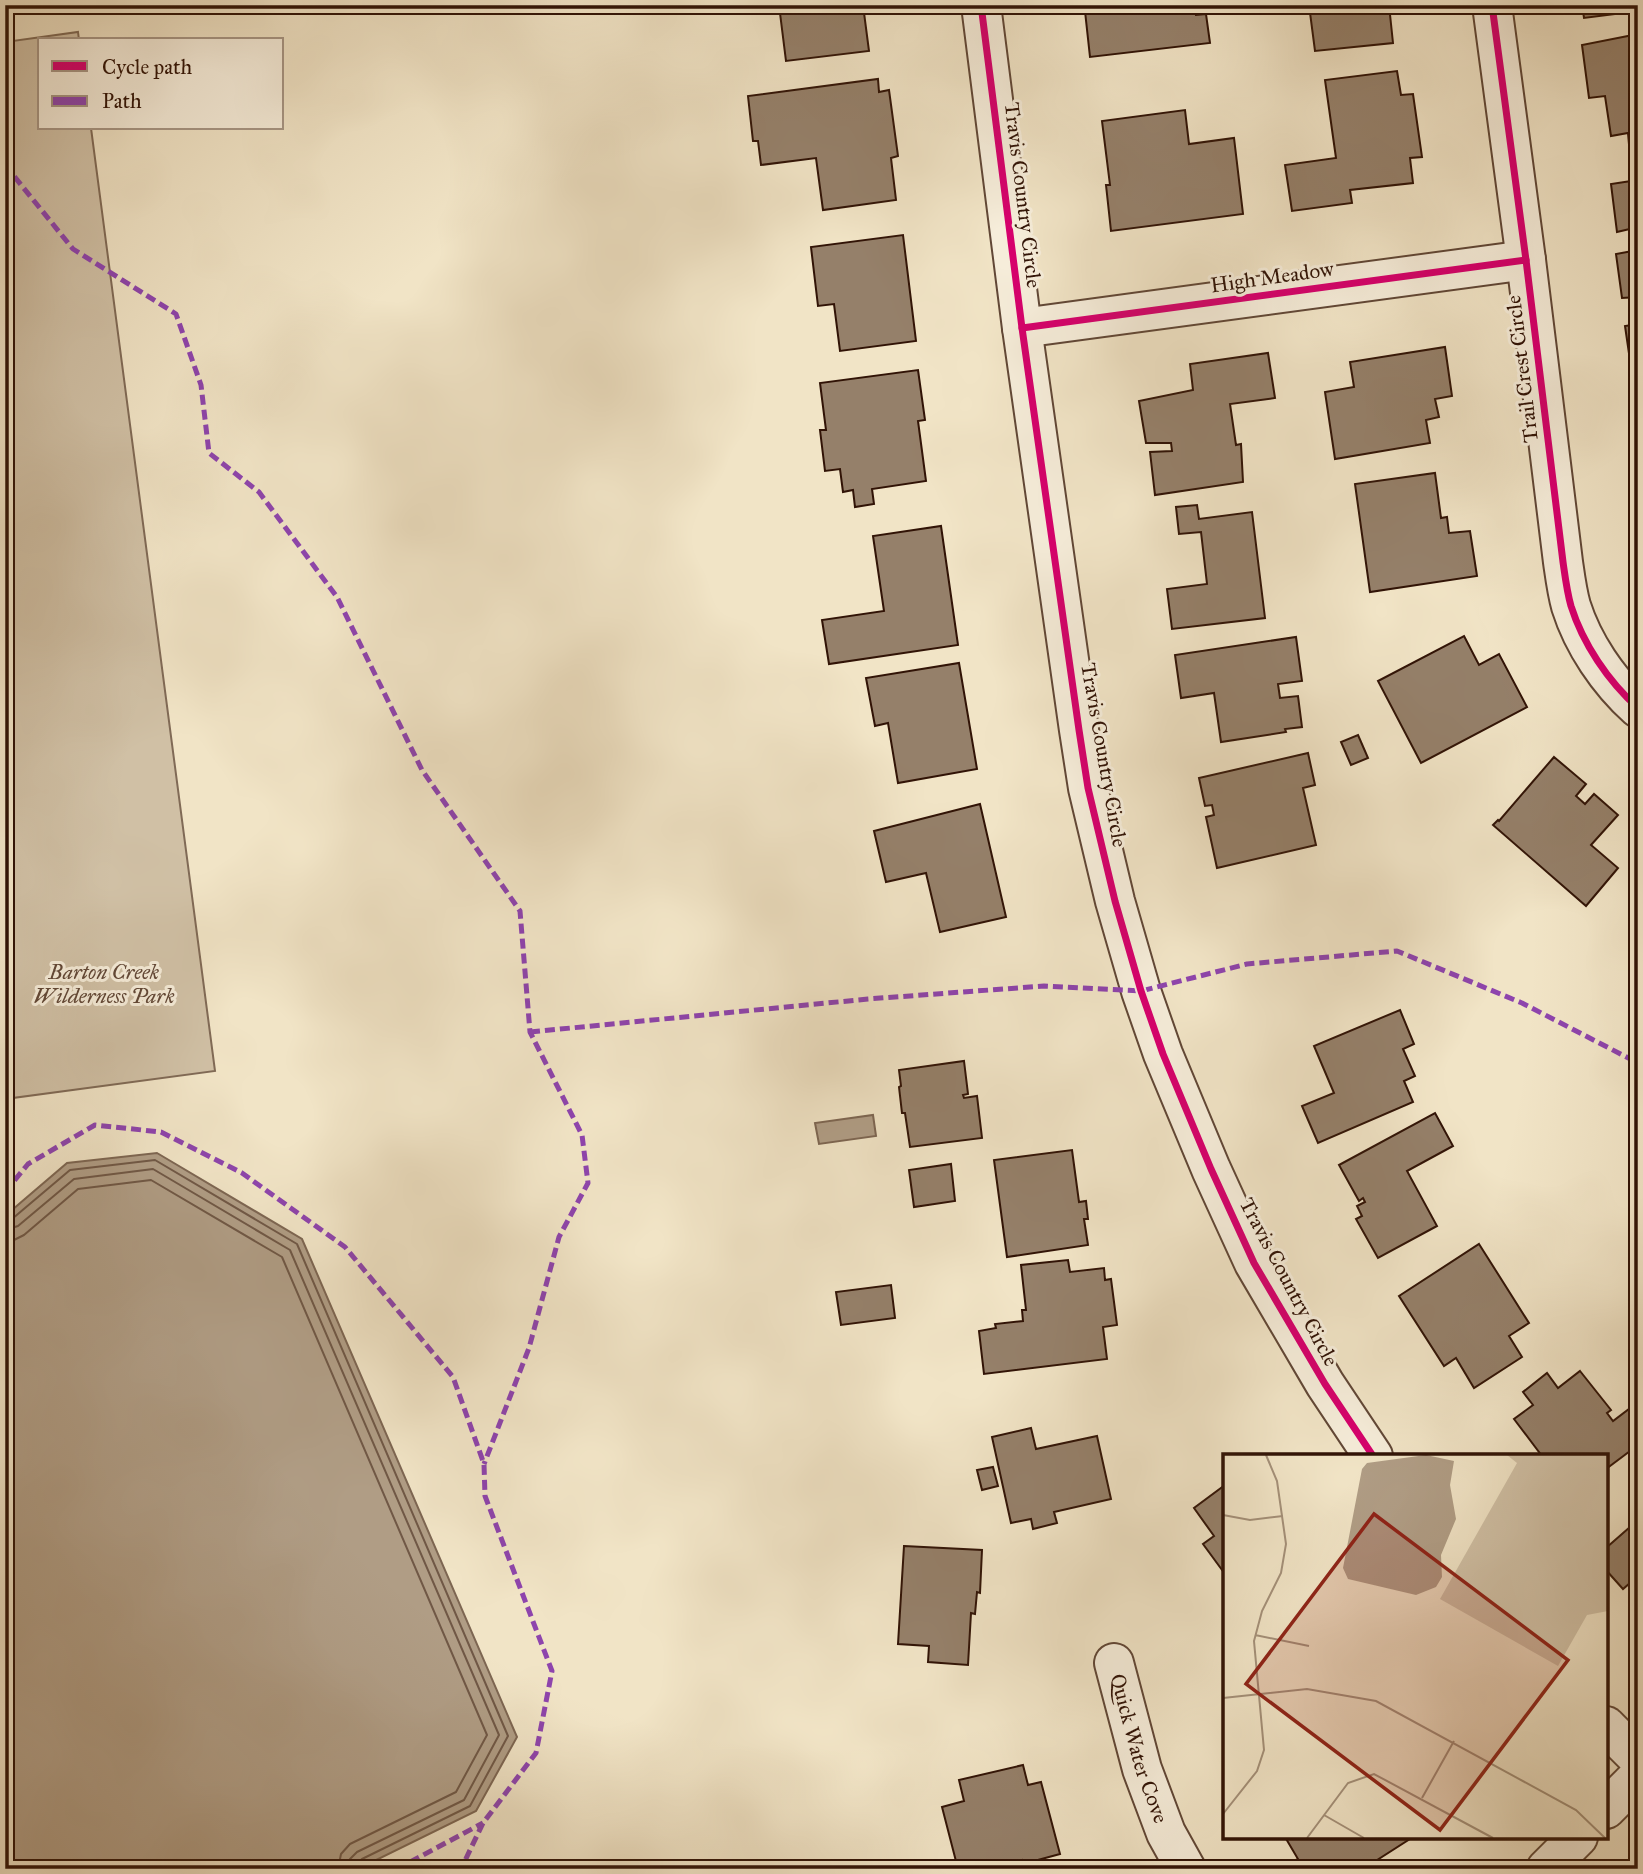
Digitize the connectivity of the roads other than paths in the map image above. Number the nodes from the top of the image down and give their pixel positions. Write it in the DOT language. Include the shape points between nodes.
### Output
graph roads {
  1 [pos="981,5"];
  2 [pos="1492,5"];
  3 [pos="1526,260"];
  4 [pos="1022,328"];
  5 [pos="1638,708"];
  6 [pos="1372,1454"];
  7 [pos="1114,1663"];
  8 [pos="1608,1728"];
  9 [pos="1638,1758"];
  10 [pos="1638,1777"];
  11 [pos="1608,1807"];
  12 [pos="1576,1839"];
  13 [pos="1186,1869"];
  14 [pos="1546,1869"];
  1 -- 4 [label="street, Travis Country Circle"];
  2 -- 3 [label="street, Trail Crest Circle"];
  3 -- 4 [label="street, High Meadow"];
  3 -- 5 [label="street, Trail Crest Circle" via="1570,604 1584,639"];
  4 -- 6 [label="street, Travis Country Circle" via="1088,788 1141,991 1163,1054 1254,1263"];
  7 -- 13 [label="street, Quick Water Cove" via="1142,1769 1166,1833"];
  8 -- 9 [label="street"];
  10 -- 11 [label="street"];
  12 -- 14 [label="street"];
}
